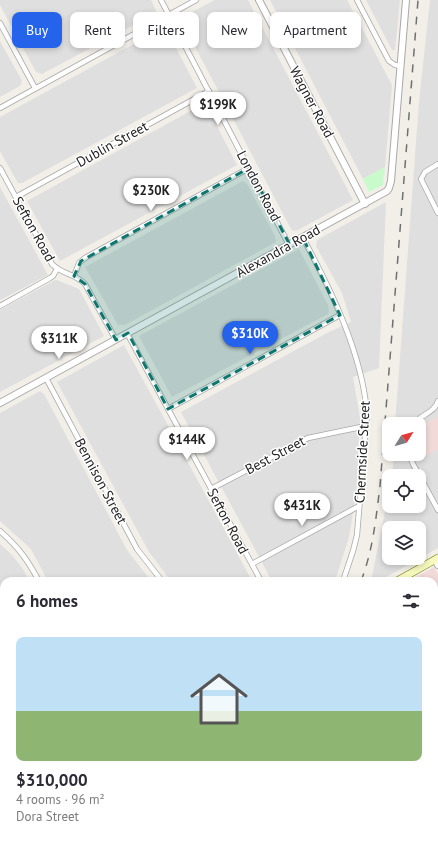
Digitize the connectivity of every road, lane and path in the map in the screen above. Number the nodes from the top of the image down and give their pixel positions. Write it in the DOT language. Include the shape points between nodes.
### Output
graph roads {
  1 [pos="161,0"];
  2 [pos="196,0"];
  3 [pos="259,0"];
  4 [pos="357,0"];
  5 [pos="406,0"];
  6 [pos="167,12"];
  7 [pos="174,12"];
  8 [pos="0,23"];
  9 [pos="133,35"];
  10 [pos="186,48"];
  11 [pos="401,66"];
  12 [pos="35,88"];
  13 [pos="209,91"];
  14 [pos="0,108"];
  15 [pos="438,164"];
  16 [pos="0,168"];
  17 [pos="249,168"];
  18 [pos="2,176"];
  19 [pos="16,197"];
  20 [pos="365,204"];
  21 [pos="438,213"];
  22 [pos="303,238"];
  23 [pos="289,245"];
  24 [pos="57,269"];
  25 [pos="74,276"];
  26 [pos="0,306"];
  27 [pos="340,315"];
  28 [pos="128,334"];
  29 [pos="116,340"];
  30 [pos="46,378"];
  31 [pos="438,400"];
  32 [pos="0,403"];
  33 [pos="168,409"];
  34 [pos="420,417"];
  35 [pos="366,426"];
  36 [pos="412,461"];
  37 [pos="211,489"];
  38 [pos="359,506"];
  39 [pos="438,510"];
  40 [pos="0,532"];
  41 [pos="437,561"];
  42 [pos="252,564"];
  43 [pos="37,577"];
  44 [pos="159,577"];
  45 [pos="259,577"];
  46 [pos="344,577"];
  47 [pos="406,577"];
  1 -- 6 [label="street, London Road"];
  2 -- 7 [label="street"];
  3 -- 20 [label="street, Wagner Road"];
  4 -- 11 [label="street" via="389,61"];
  5 -- 11 [label="street, Alexandra Road"];
  8 -- 12 [label="street"];
  9 -- 12 [label="street"];
  10 -- 13 [label="street, London Road"];
  11 -- 20 [label="street, Alexandra Road" via="390,186 387,191"];
  12 -- 14 [label="street"];
  13 -- 17 [label="street, London Road"];
  13 -- 19 [label="street, Dublin Street"];
  15 -- 21 [label="street" via="422,177 422,182"];
  16 -- 18 [label="street, Sefton Road"];
  17 -- 23 [label="street, London Road"];
  17 -- 25 [label="street" via="85,258 79,263"];
  18 -- 19 [label="street, Sefton Road"];
  19 -- 24 [label="street, Sefton Road" via="48,259"];
  20 -- 22 [label="street, Alexandra Road"];
  22 -- 23 [label="street, Alexandra Road"];
  22 -- 27 [label="street, Chermside Street"];
  23 -- 28 [label="street, Alexandra Road"];
  24 -- 25 [label="street, Sefton Road"];
  24 -- 26 [label="street" via="54,276"];
  25 -- 29 [label="street, Sefton Road" via="85,284"];
  27 -- 33 [label="street"];
  27 -- 35 [label="street, Chermside Street" via="363,386"];
  28 -- 29 [label="street, Alexandra Road"];
  28 -- 33 [label="street, Sefton Road"];
  29 -- 30 [label="street, Alexandra Road"];
  30 -- 32 [label="street, Alexandra Road"];
  30 -- 44 [label="street, Bennison Street" via="137,549"];
  31 -- 34 [label="street" via="434,408"];
  33 -- 37 [label="street, Sefton Road"];
  35 -- 37 [label="street, Best Street" via="308,438"];
  35 -- 38 [label="street, Chermside Street"];
  36 -- 39 [label="street"];
  37 -- 42 [label="street, Sefton Road"];
  38 -- 42 [label="street"];
  38 -- 46 [label="street, Chermside Street" via="356,543"];
  40 -- 43 [label="street" via="27,559"];
  41 -- 47 [label="main road"];
  42 -- 45 [label="street, Sefton Road"];
}
